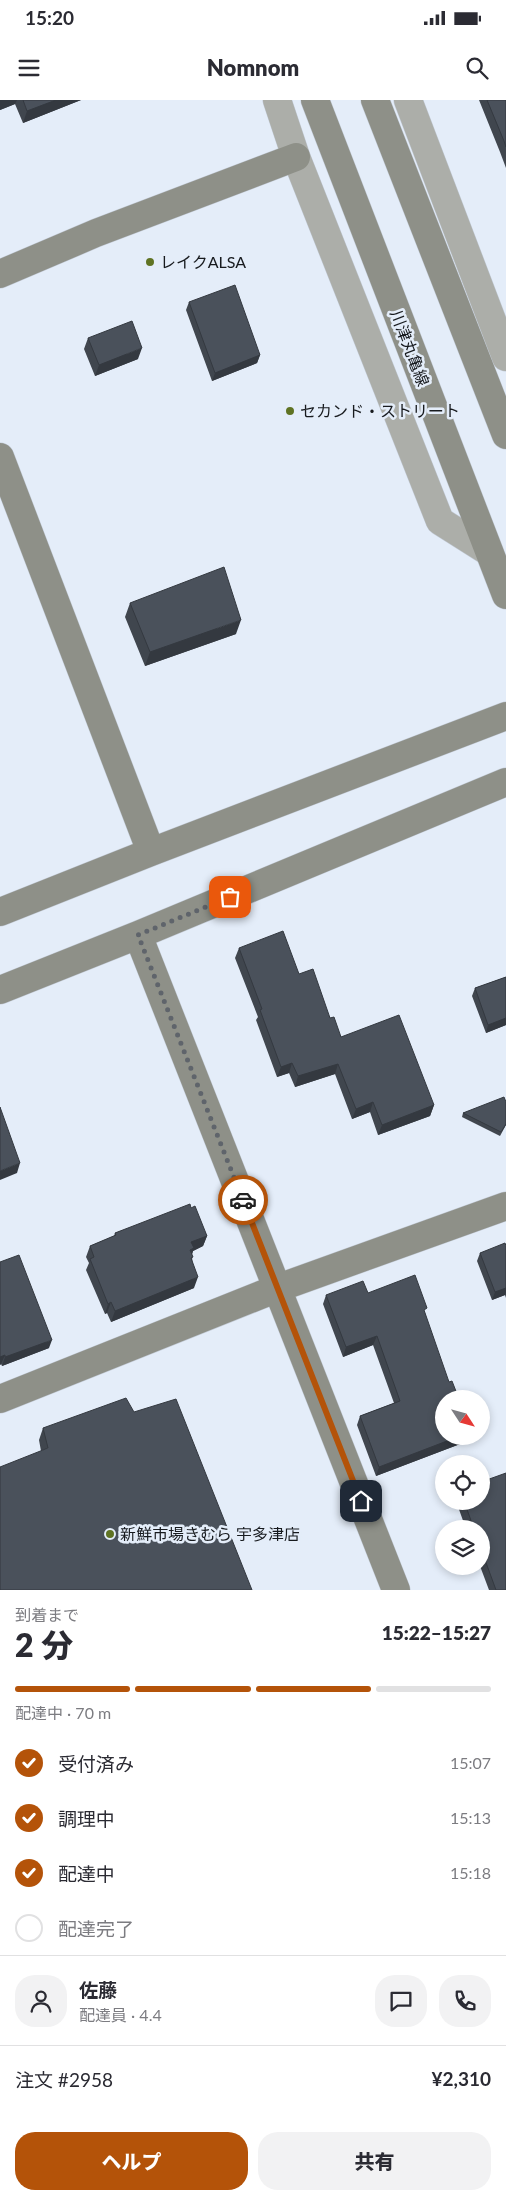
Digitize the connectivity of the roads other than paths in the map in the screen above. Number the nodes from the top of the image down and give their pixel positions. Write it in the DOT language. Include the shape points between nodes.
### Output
graph roads {
  1 [pos="277,100"];
  2 [pos="315,100"];
  3 [pos="374,100"];
  4 [pos="408,100"];
  5 [pos="296,157"];
  6 [pos="0,274"];
  7 [pos="506,357"];
  8 [pos="506,435"];
  9 [pos="0,457"];
  10 [pos="489,552"];
  11 [pos="506,595"];
  12 [pos="506,716"];
  13 [pos="506,782"];
  14 [pos="151,852"];
  15 [pos="0,912"];
  16 [pos="138,935"];
  17 [pos="0,990"];
  18 [pos="506,1206"];
  19 [pos="278,1288"];
  20 [pos="0,1399"];
  21 [pos="396,1590"];
  1 -- 5 [label="street"];
  2 -- 10 [label="street, 川津丸亀線"];
  3 -- 8 [label="street"];
  4 -- 7 [label="street"];
  5 -- 6 [label="street" via="96,233"];
  5 -- 10 [label="street" via="440,520"];
  9 -- 14 [label="street"];
  10 -- 11 [label="street, 川津丸亀線"];
  12 -- 14 [label="street"];
  13 -- 16 [label="street"];
  14 -- 15 [label="street"];
  16 -- 17 [label="street"];
  16 -- 19 [label="street"];
  18 -- 19 [label="street"];
  19 -- 20 [label="street"];
  19 -- 21 [label="street"];
}
